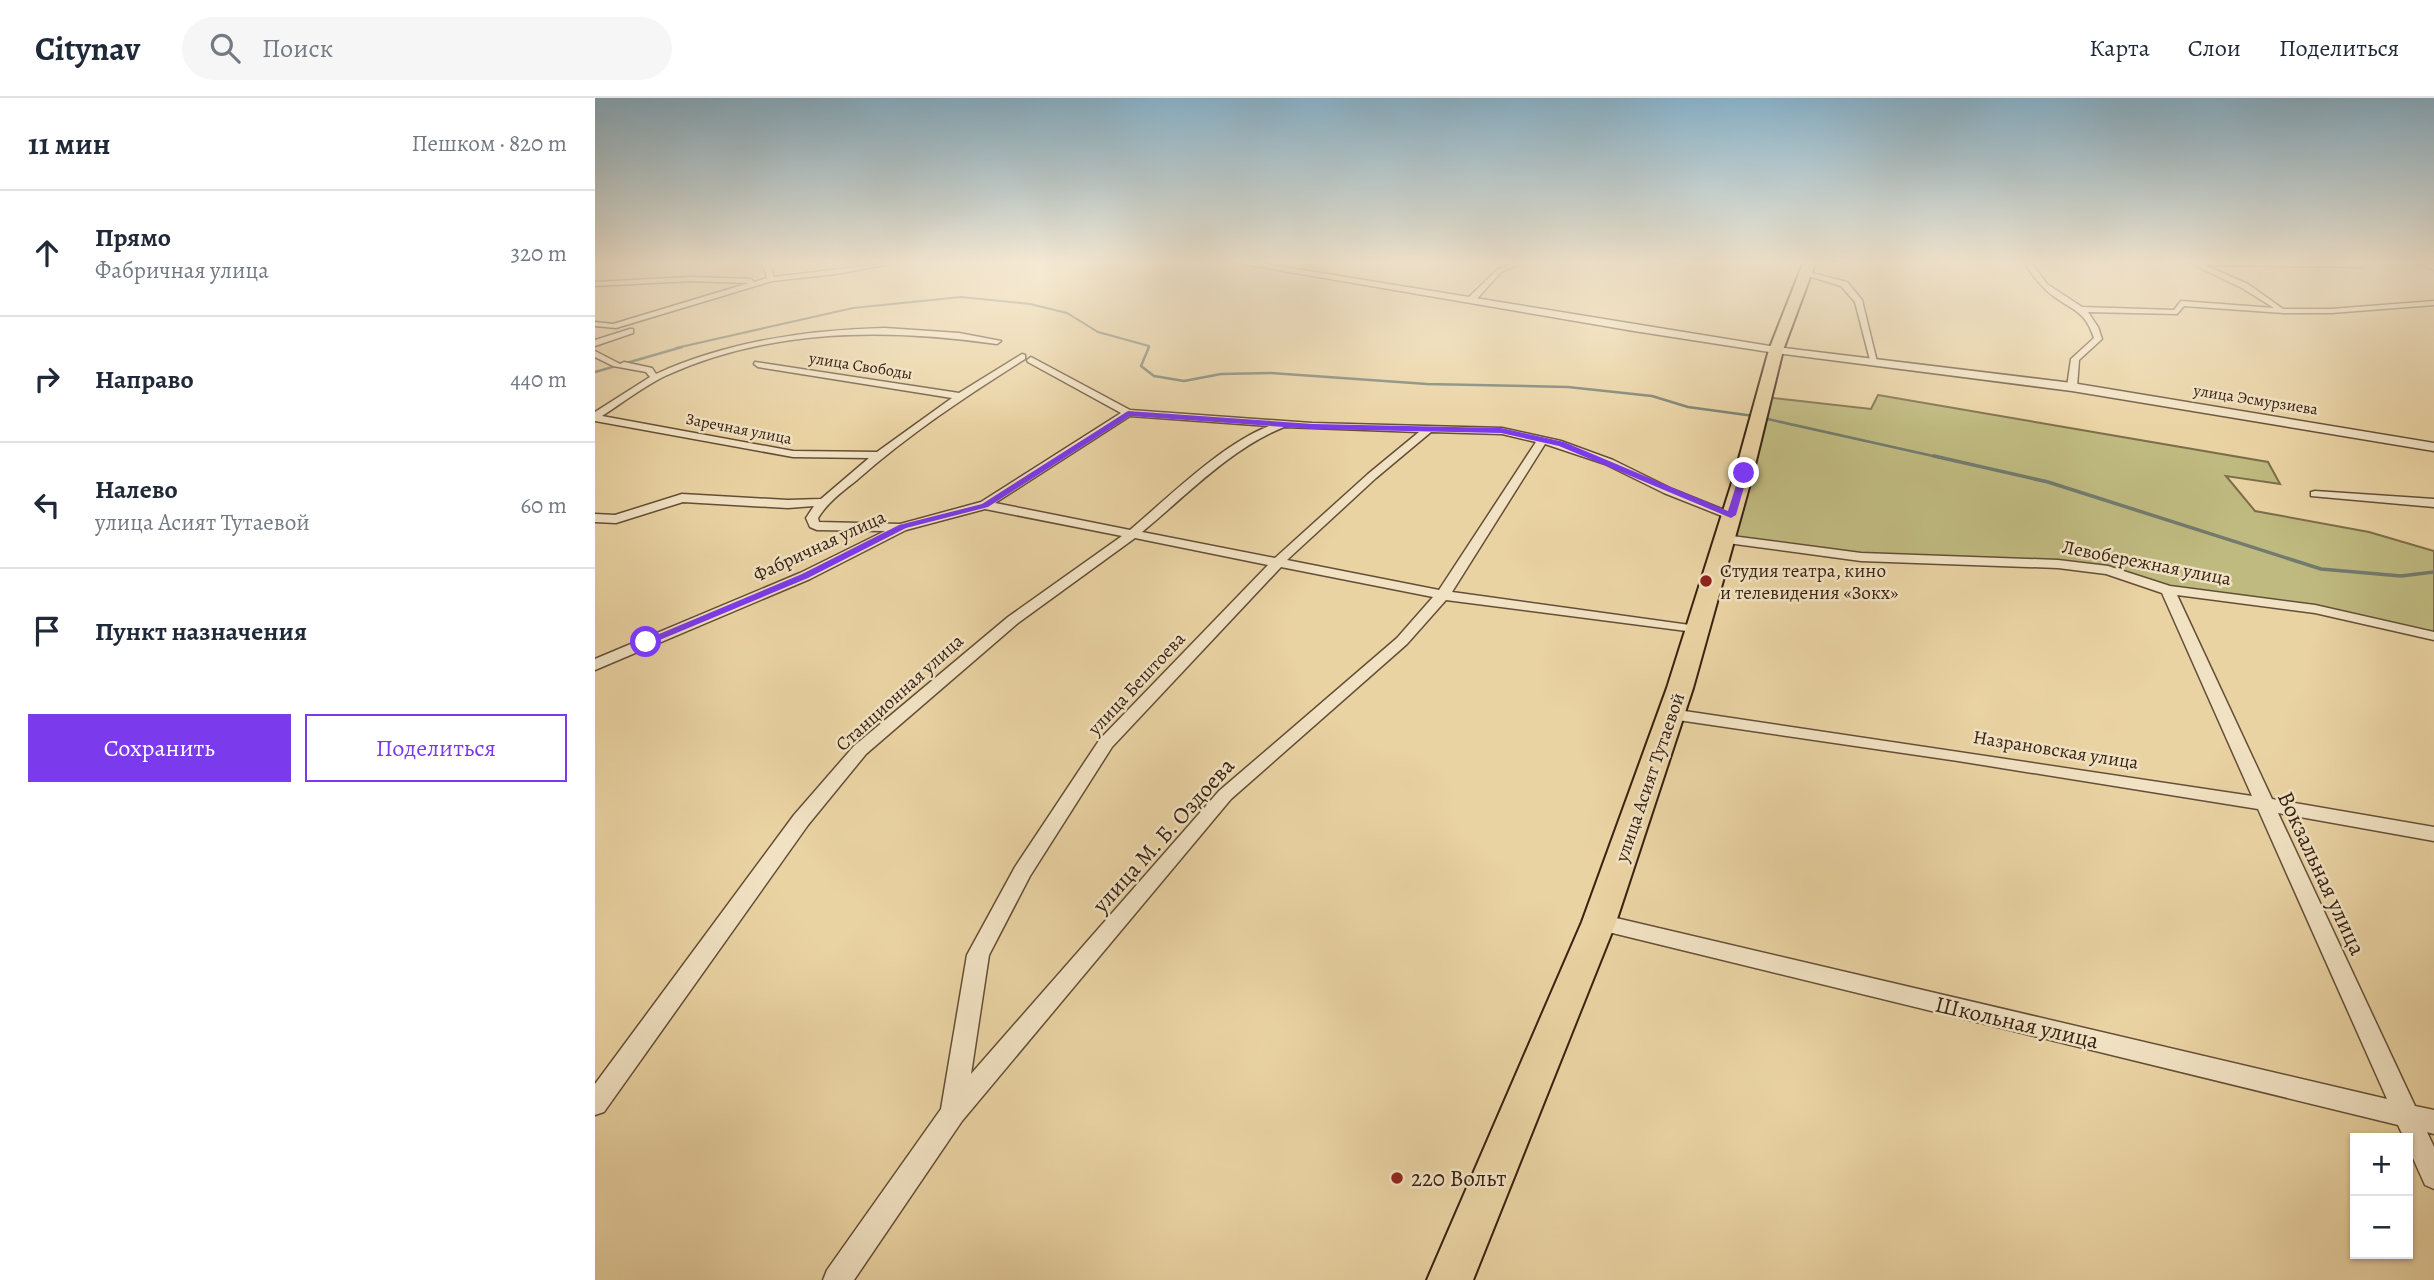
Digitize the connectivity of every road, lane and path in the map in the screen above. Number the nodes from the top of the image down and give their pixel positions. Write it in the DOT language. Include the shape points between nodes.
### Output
graph roads {
  1 [pos="646,316"];
  2 [pos="682,316"];
  3 [pos="1568,316"];
  4 [pos="1789,316"];
  5 [pos="1863,316"];
  6 [pos="2089,316"];
  7 [pos="595,324"];
  8 [pos="613,326"];
  9 [pos="595,331"];
  10 [pos="997,341"];
  11 [pos="595,344"];
  12 [pos="1776,350"];
  13 [pos="595,354"];
  14 [pos="1874,360"];
  15 [pos="758,364"];
  16 [pos="655,378"];
  17 [pos="2072,387"];
  18 [pos="959,396"];
  19 [pos="1128,414"];
  20 [pos="595,417"];
  21 [pos="1283,424"];
  22 [pos="1430,428"];
  23 [pos="1542,440"];
  24 [pos="2434,447"];
  25 [pos="877,455"];
  26 [pos="2315,494"];
  27 [pos="824,502"];
  28 [pos="2434,503"];
  29 [pos="985,505"];
  30 [pos="595,518"];
  31 [pos="902,527"];
  32 [pos="1728,527"];
  33 [pos="1131,535"];
  34 [pos="1279,561"];
  35 [pos="2168,590"];
  36 [pos="1443,595"];
  37 [pos="1697,630"];
  38 [pos="2434,636"];
  39 [pos="595,665"];
  40 [pos="1671,714"];
  41 [pos="2263,802"];
  42 [pos="2434,834"];
  43 [pos="1599,922"];
  44 [pos="595,1104"];
  45 [pos="953,1113"];
  46 [pos="2407,1115"];
  47 [pos="2434,1122"];
  48 [pos="2434,1176"];
  49 [pos="837,1280"];
  50 [pos="1450,1280"];
  1 -- 8 [label="street"];
  2 -- 11 [label="street"];
  3 -- 12 [label="street, улица Эсмурзиева"];
  4 -- 12 [label="main road, улица Асият Тутаевой"];
  5 -- 14 [label="street"];
  6 -- 17 [label="street" via="2098,339 2075,359"];
  7 -- 8 [label="street"];
  8 -- 9 [label="street"];
  10 -- 16 [label="street" via="957,335 824,331 749,345"];
  12 -- 14 [label="street, улица Эсмурзиева"];
  12 -- 32 [label="main road, улица Асият Тутаевой"];
  13 -- 16 [label="street" via="649,370"];
  14 -- 17 [label="street, улица Эсмурзиева"];
  15 -- 18 [label="street, улица Свободы"];
  16 -- 20 [label="street"];
  17 -- 24 [label="street, улица Эсмурзиева"];
  18 -- 19 [label="street" via="1026,358"];
  18 -- 25 [label="street"];
  19 -- 21 [label="street, Левобережная улица"];
  19 -- 29 [label="street, Фабричная улица"];
  20 -- 25 [label="street, Заречная улица" via="793,454"];
  21 -- 22 [label="street, Левобережная улица"];
  21 -- 33 [label="street, Станционная улица" via="1255,435 1228,454"];
  22 -- 23 [label="street, Левобережная улица" via="1501,431"];
  22 -- 34 [label="street, улица Бештоева"];
  23 -- 32 [label="street, Левобережная улица" via="1609,462"];
  23 -- 36 [label="street, улица М. Б. Оздоева"];
  25 -- 27 [label="street"];
  26 -- 28 [label="street"];
  27 -- 30 [label="street" via="682,498 616,519"];
  27 -- 31 [label="street" via="812,517 817,526"];
  29 -- 31 [label="street, Фабричная улица"];
  29 -- 33 [label="street"];
  31 -- 39 [label="street, Фабричная улица" via="805,576"];
  32 -- 35 [label="street, Левобережная улица" via="1861,557 2108,570"];
  32 -- 37 [label="main road, улица Асият Тутаевой"];
  33 -- 34 [label="street"];
  33 -- 44 [label="street, Станционная улица" via="1013,620 860,750 801,820"];
  34 -- 36 [label="street"];
  34 -- 45 [label="street, улица Бештоева" via="1106,743 1022,872 978,955"];
  35 -- 38 [label="street, Левобережная улица" via="2315,609"];
  35 -- 41 [label="street, Вокзальная улица"];
  36 -- 37 [label="street"];
  36 -- 45 [label="street, улица М. Б. Оздоева" via="1402,642 1225,795"];
  37 -- 40 [label="main road, улица Асият Тутаевой"];
  40 -- 41 [label="street, Назрановская улица"];
  40 -- 43 [label="main road, улица Асият Тутаевой"];
  41 -- 42 [label="street, Назрановская улица"];
  41 -- 46 [label="street, Вокзальная улица"];
  43 -- 46 [label="street, Школьная улица"];
  43 -- 50 [label="main road, улица Асият Тутаевой"];
  45 -- 49 [label="street, улица М. Б. Оздоева"];
  46 -- 47 [label="street, Школьная улица"];
  46 -- 48 [label="street, Вокзальная улица"];
}
